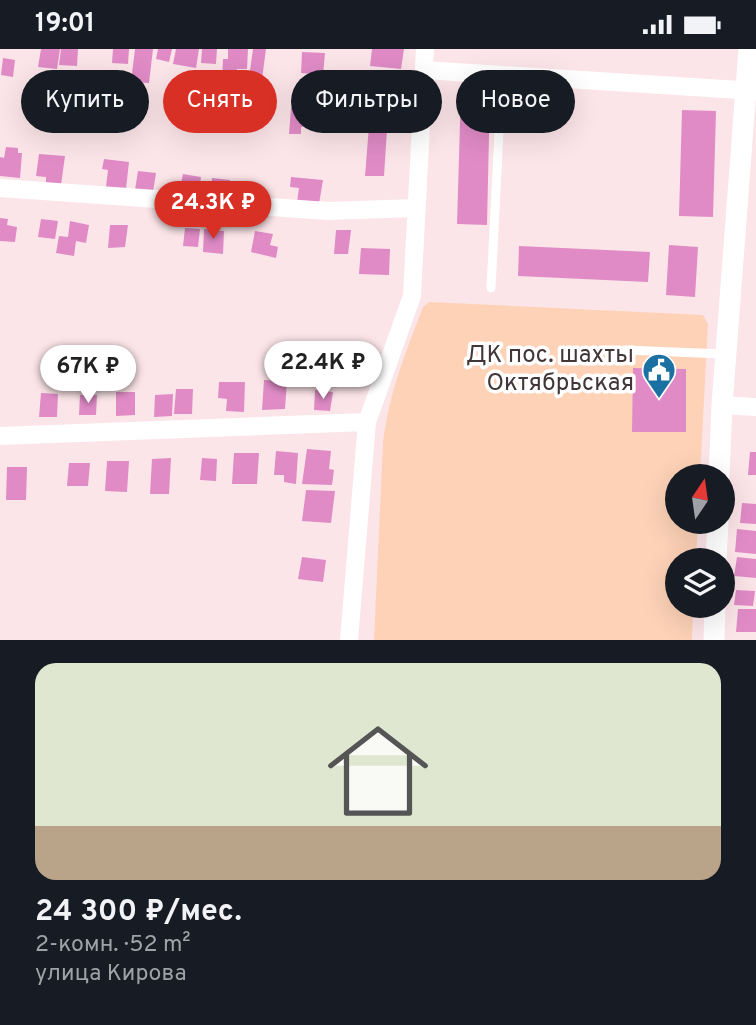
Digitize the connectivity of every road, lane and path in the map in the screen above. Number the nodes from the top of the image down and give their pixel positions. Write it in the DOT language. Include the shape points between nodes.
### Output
graph roads {
  1 [pos="425,49"];
  2 [pos="749,49"];
  3 [pos="424,69"];
  4 [pos="456,71"];
  5 [pos="575,79"];
  6 [pos="752,90"];
  7 [pos="499,133"];
  8 [pos="0,188"];
  9 [pos="416,208"];
  10 [pos="491,288"];
  11 [pos="625,350"];
  12 [pos="726,354"];
  13 [pos="722,405"];
  14 [pos="756,407"];
  15 [pos="367,422"];
  16 [pos="0,436"];
  17 [pos="720,464"];
  18 [pos="714,618"];
  19 [pos="349,640"];
  20 [pos="713,640"];
  1 -- 3 [label="street"];
  2 -- 6 [label="street"];
  3 -- 4 [label="street"];
  3 -- 9 [label="street"];
  5 -- 6 [label="street"];
  6 -- 12 [label="street"];
  7 -- 10 [label="lane"];
  8 -- 9 [label="street" via="328,211"];
  9 -- 15 [label="street" via="412,296"];
  11 -- 12 [label="lane"];
  12 -- 13 [label="street"];
  13 -- 14 [label="street"];
  13 -- 17 [label="street"];
  15 -- 16 [label="street"];
  15 -- 19 [label="street"];
  18 -- 20 [label="street"];
}
